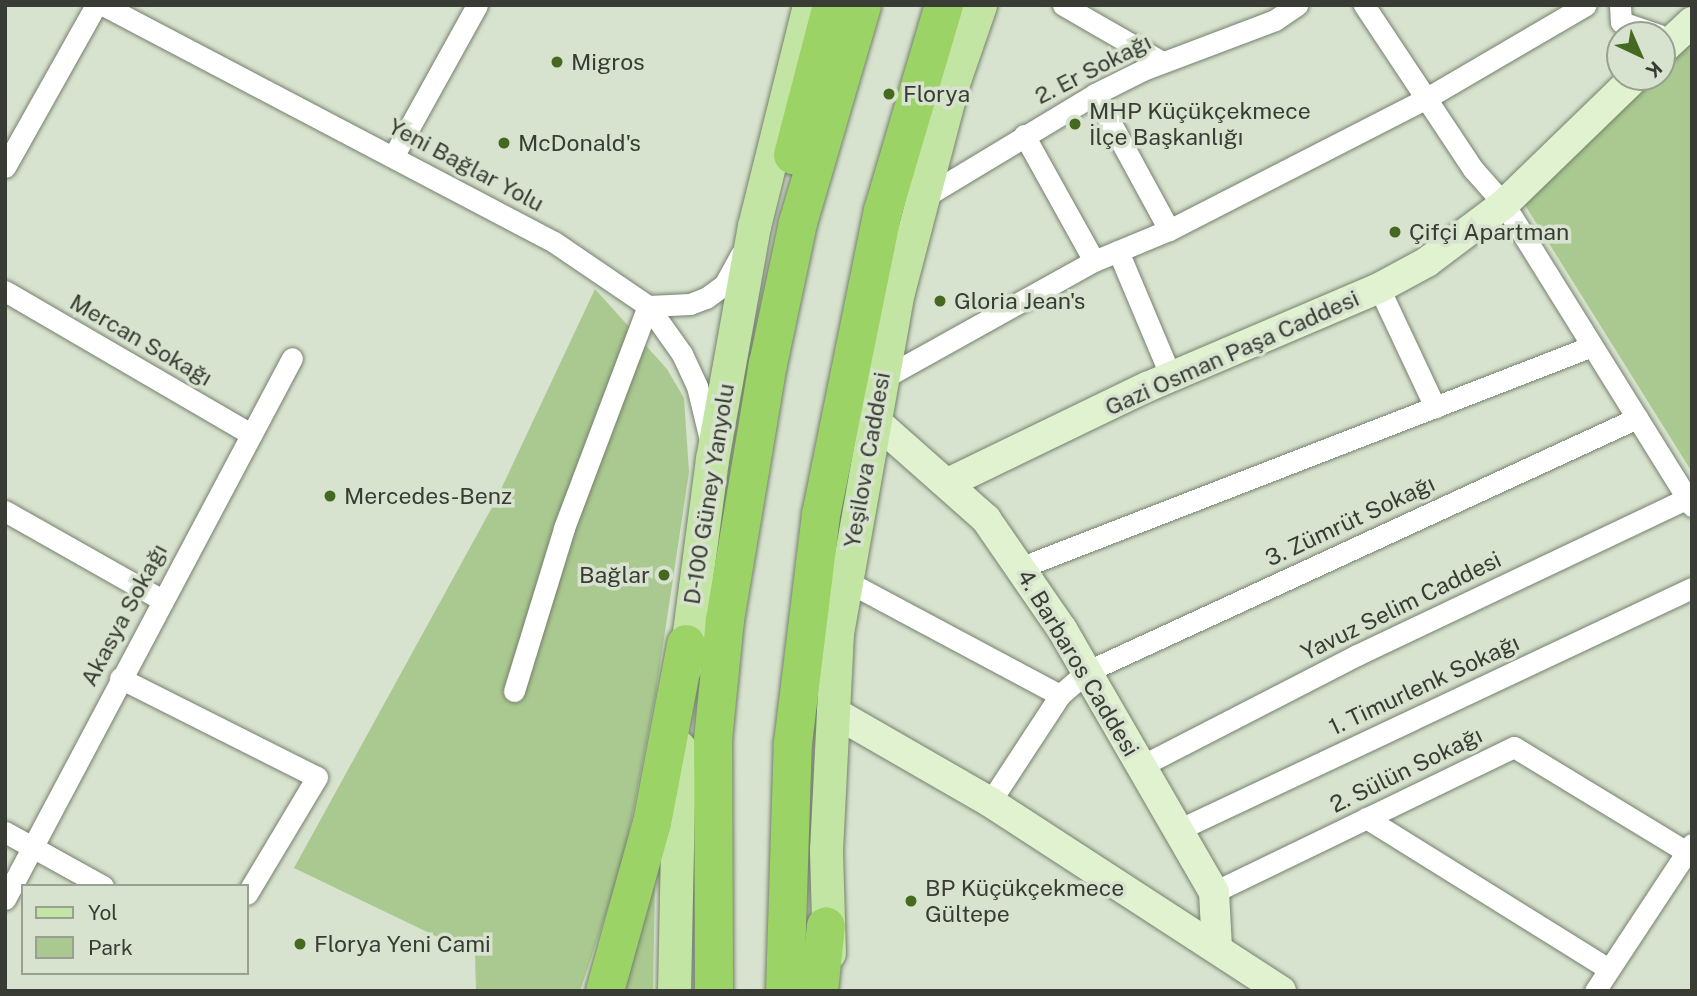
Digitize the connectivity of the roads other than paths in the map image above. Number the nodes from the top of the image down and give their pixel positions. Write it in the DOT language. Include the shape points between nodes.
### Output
graph roads {
  1 [pos="96,5"];
  2 [pos="103,5"];
  3 [pos="477,5"];
  4 [pos="810,5"];
  5 [pos="832,5"];
  6 [pos="862,5"];
  7 [pos="944,5"];
  8 [pos="980,5"];
  9 [pos="1063,5"];
  10 [pos="1297,5"];
  11 [pos="1364,5"];
  12 [pos="1586,5"];
  13 [pos="1594,5"];
  14 [pos="1620,13"];
  15 [pos="1636,21"];
  16 [pos="1162,62"];
  17 [pos="1621,91"];
  18 [pos="1095,94"];
  19 [pos="1425,99"];
  20 [pos="1024,135"];
  21 [pos="394,155"];
  22 [pos="5,167"];
  23 [pos="921,199"];
  24 [pos="1504,204"];
  25 [pos="754,226"];
  26 [pos="1169,230"];
  27 [pos="1118,251"];
  28 [pos="1094,261"];
  29 [pos="1379,288"];
  30 [pos="5,291"];
  31 [pos="781,303"];
  32 [pos="648,306"];
  33 [pos="1592,346"];
  34 [pos="292,358"];
  35 [pos="1171,377"];
  36 [pos="880,380"];
  37 [pos="1435,407"];
  38 [pos="1637,418"];
  39 [pos="873,419"];
  40 [pos="251,434"];
  41 [pos="712,459"];
  42 [pos="948,484"];
  43 [pos="1689,502"];
  44 [pos="5,511"];
  45 [pos="1022,567"];
  46 [pos="848,582"];
  47 [pos="1692,588"];
  48 [pos="162,600"];
  49 [pos="686,644"];
  50 [pos="1086,672"];
  51 [pos="120,678"];
  52 [pos="514,691"];
  53 [pos="1060,695"];
  54 [pos="832,710"];
  55 [pos="1141,766"];
  56 [pos="990,802"];
  57 [pos="1366,818"];
  58 [pos="1178,830"];
  59 [pos="5,832"];
  60 [pos="33,846"];
  61 [pos="1689,848"];
  62 [pos="100,884"];
  63 [pos="248,892"];
  64 [pos="1214,892"];
  65 [pos="5,899"];
  66 [pos="827,926"];
  67 [pos="1217,948"];
  68 [pos="1609,969"];
  69 [pos="605,991"];
  70 [pos="674,991"];
  71 [pos="714,991"];
  72 [pos="785,991"];
  73 [pos="819,991"];
  74 [pos="832,991"];
  75 [pos="1281,991"];
  76 [pos="1595,991"];
  1 -- 22 [label="street"];
  2 -- 21 [label="street, Yeni Bağlar Yolu"];
  3 -- 21 [label="street"];
  4 -- 25 [label="main road, D-100 Güney Yanyolu"];
  5 -- 31 [label="highway" via="785,195 778,267"];
  6 -- 31 [label="highway" via="798,223"];
  7 -- 72 [label="highway" via="883,211 821,515 793,743"];
  8 -- 23 [label="main road, Yeşilova Caddesi"];
  9 -- 16 [label="street"];
  10 -- 16 [label="street, 2. Er Sokağı" via="1275,20"];
  11 -- 19 [label="street"];
  12 -- 19 [label="street"];
  13 -- 14 [label="street"];
  14 -- 15 [label="street"];
  16 -- 18 [label="street, 2. Er Sokağı"];
  17 -- 24 [label="street, Gazi Osman Paşa Caddesi"];
  18 -- 20 [label="street, 2. Er Sokağı"];
  18 -- 26 [label="street"];
  19 -- 24 [label="street" via="1472,169"];
  19 -- 26 [label="street"];
  20 -- 23 [label="street, 2. Er Sokağı"];
  20 -- 28 [label="street"];
  21 -- 32 [label="street, Yeni Bağlar Yolu" via="554,242"];
  23 -- 36 [label="main road, Yeşilova Caddesi"];
  24 -- 29 [label="street, Gazi Osman Paşa Caddesi" via="1427,262"];
  24 -- 33 [label="street"];
  25 -- 32 [label="street" via="724,285 691,304"];
  25 -- 41 [label="main road, D-100 Güney Yanyolu"];
  26 -- 27 [label="street"];
  27 -- 28 [label="street"];
  27 -- 35 [label="street"];
  28 -- 36 [label="street"];
  29 -- 35 [label="street, Gazi Osman Paşa Caddesi"];
  29 -- 37 [label="street"];
  30 -- 40 [label="street, Mercan Sokağı"];
  31 -- 71 [label="highway" via="742,509 713,740"];
  32 -- 41 [label="street, Yeni Bağlar Yolu" via="682,354 697,386"];
  32 -- 52 [label="street" via="564,528"];
  33 -- 37 [label="street"];
  33 -- 38 [label="street"];
  34 -- 40 [label="street, Akasya Sokağı"];
  35 -- 42 [label="street, Gazi Osman Paşa Caddesi"];
  36 -- 39 [label="main road, Yeşilova Caddesi"];
  37 -- 45 [label="street"];
  38 -- 43 [label="street"];
  38 -- 50 [label="street, 3. Zümrüt Sokağı"];
  39 -- 42 [label="street, 4. Barbaros Caddesi"];
  39 -- 46 [label="main road, Yeşilova Caddesi"];
  40 -- 48 [label="street, Akasya Sokağı"];
  41 -- 49 [label="main road, D-100 Güney Yanyolu"];
  42 -- 45 [label="street, 4. Barbaros Caddesi" via="986,519"];
  43 -- 55 [label="street, Yavuz Selim Caddesi" via="1357,655"];
  44 -- 48 [label="street"];
  45 -- 50 [label="street, 4. Barbaros Caddesi"];
  46 -- 53 [label="street"];
  46 -- 54 [label="main road, Yeşilova Caddesi" via="837,633"];
  47 -- 58 [label="street, 1. Timurlenk Sokağı"];
  48 -- 51 [label="street, Akasya Sokağı"];
  49 -- 69 [label="highway" via="652,823"];
  49 -- 70 [label="main road, D-100 Güney Yanyolu"];
  50 -- 53 [label="street, 3. Zümrüt Sokağı"];
  50 -- 55 [label="street, 4. Barbaros Caddesi"];
  51 -- 60 [label="street, Akasya Sokağı"];
  51 -- 63 [label="street" via="317,777"];
  53 -- 56 [label="street, 3. Zümrüt Sokağı"];
  54 -- 56 [label="street"];
  54 -- 66 [label="main road, Yeşilova Caddesi"];
  55 -- 58 [label="street, 4. Barbaros Caddesi"];
  56 -- 67 [label="street"];
  57 -- 61 [label="street, 2. Sülün Sokağı" via="1514,747"];
  57 -- 64 [label="street, 2. Sülün Sokağı"];
  57 -- 68 [label="street"];
  58 -- 64 [label="street, 4. Barbaros Caddesi"];
  59 -- 60 [label="street"];
  60 -- 62 [label="street"];
  60 -- 65 [label="street, Akasya Sokağı"];
  61 -- 68 [label="street"];
  64 -- 67 [label="street, 4. Barbaros Caddesi"];
  66 -- 73 [label="highway"];
  66 -- 74 [label="main road, Yeşilova Caddesi"];
  67 -- 75 [label="street"];
  68 -- 76 [label="street"];
}
